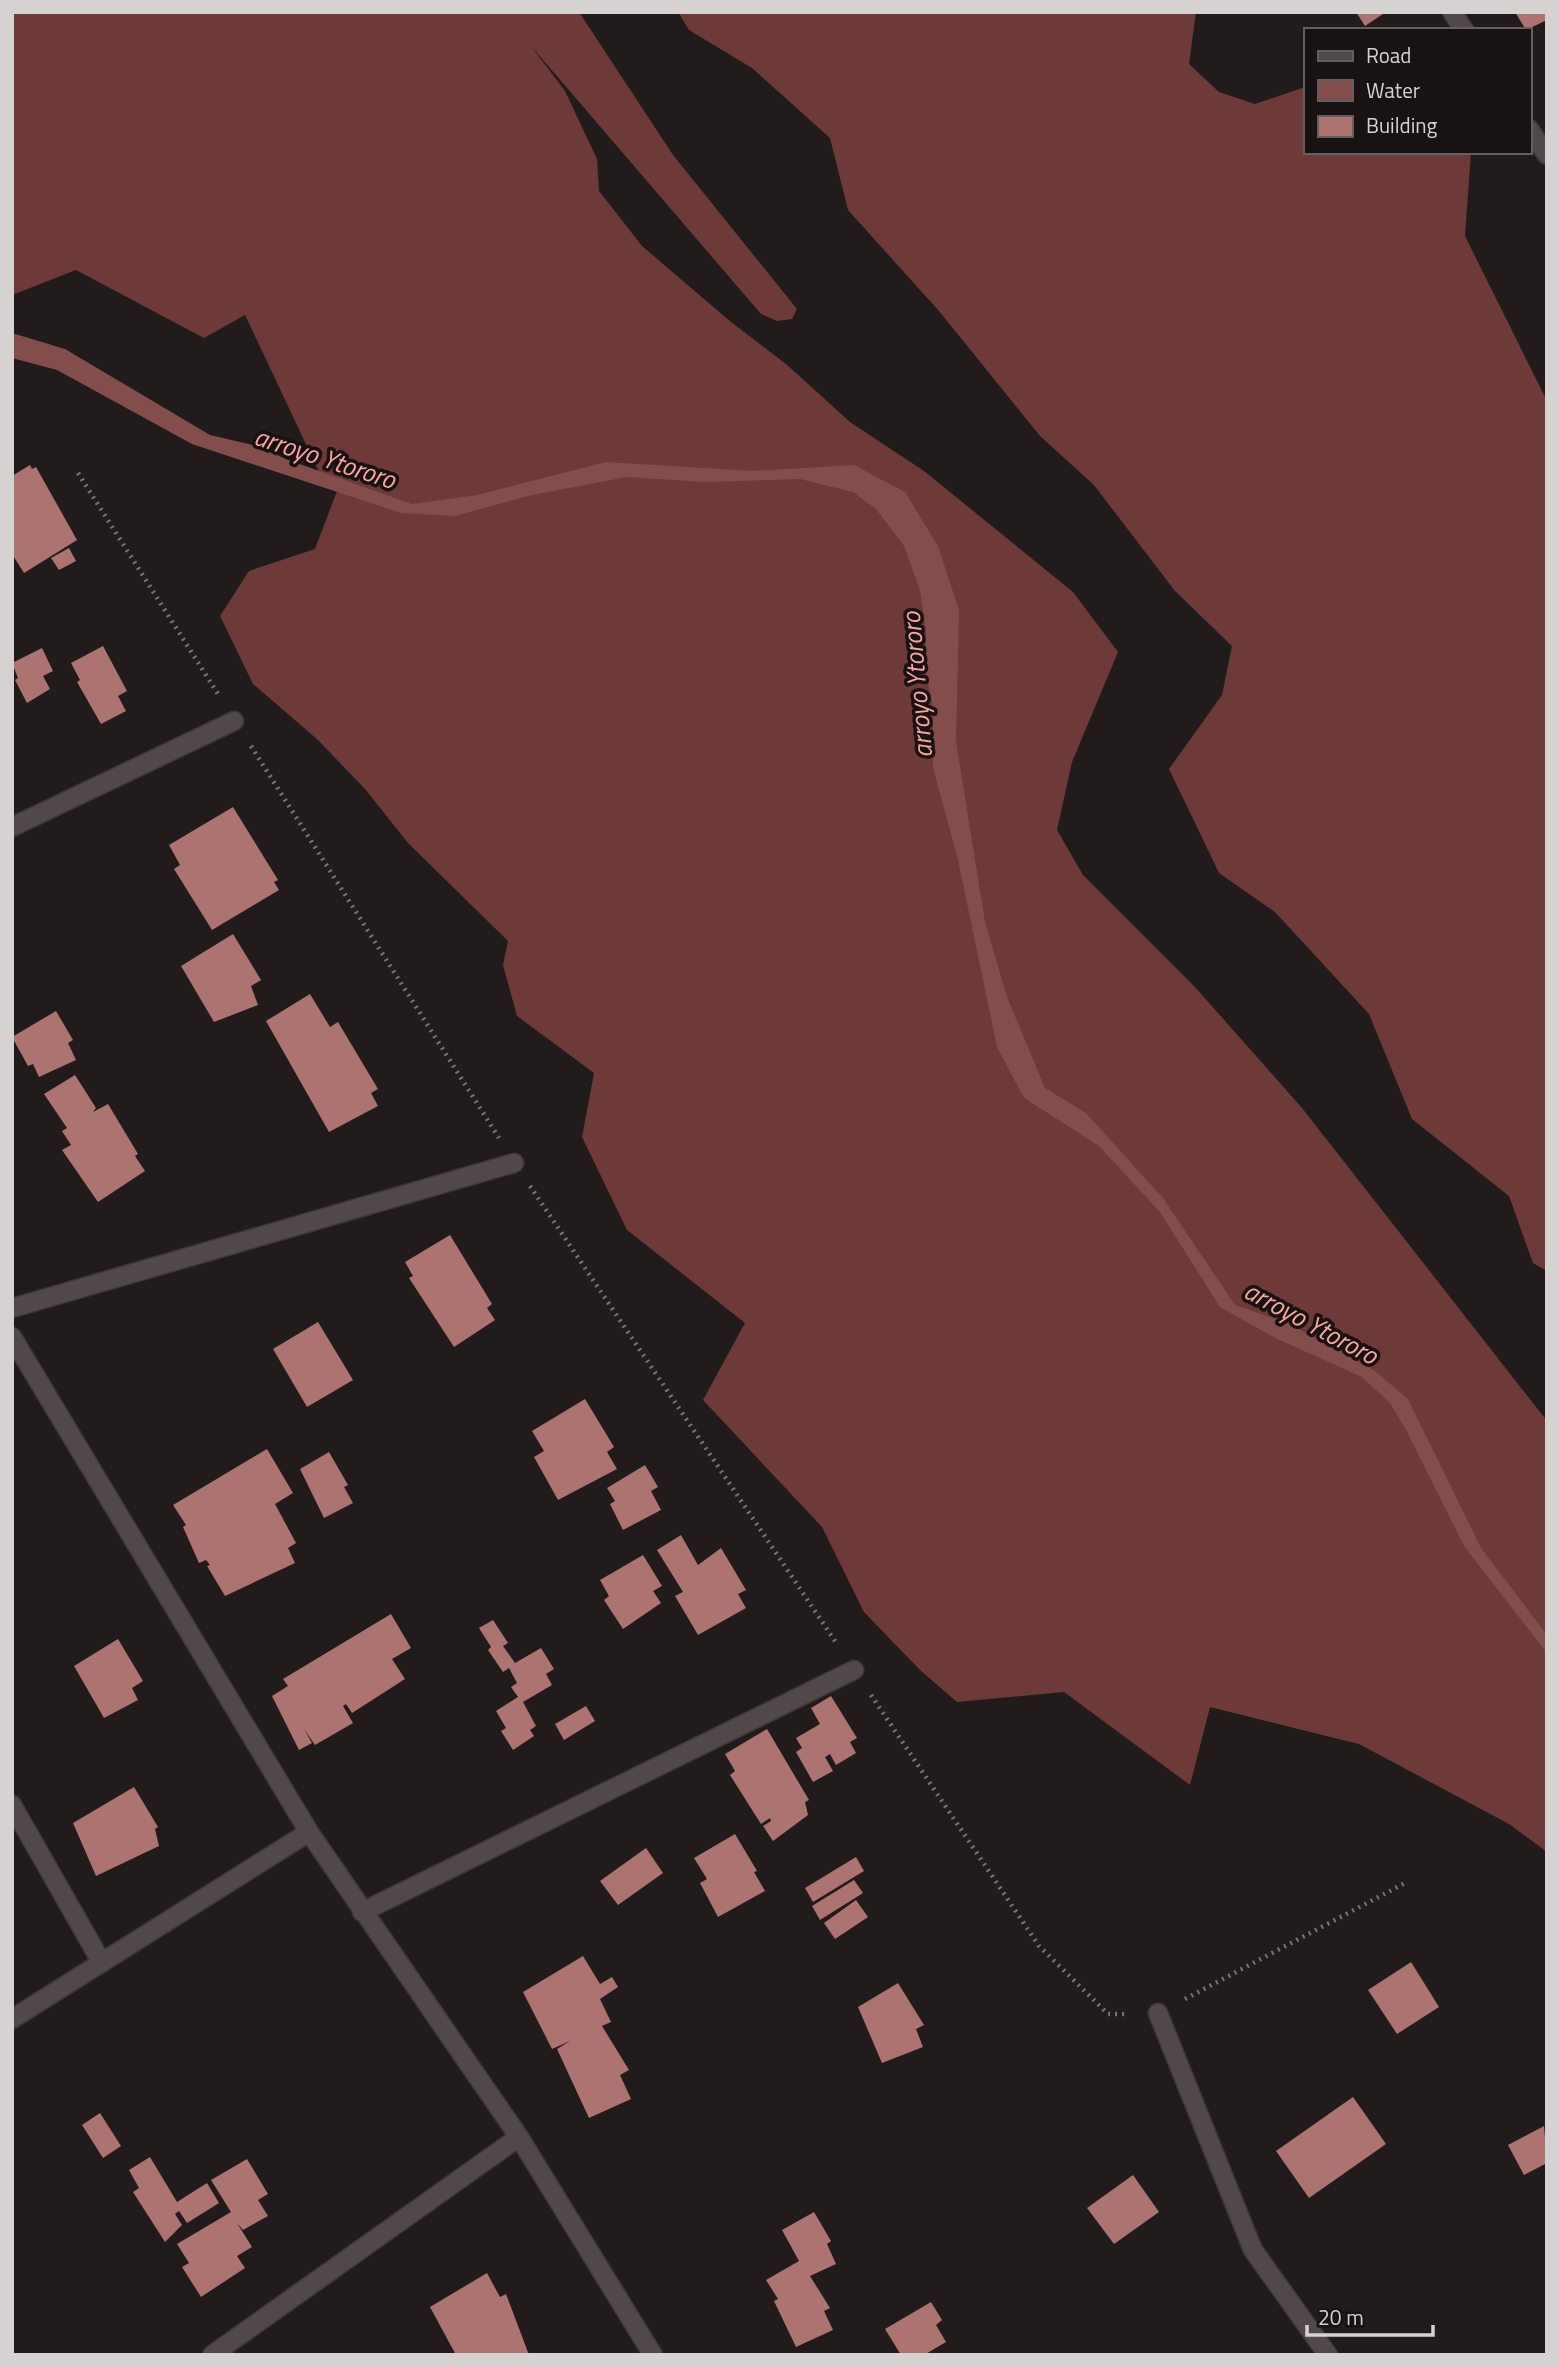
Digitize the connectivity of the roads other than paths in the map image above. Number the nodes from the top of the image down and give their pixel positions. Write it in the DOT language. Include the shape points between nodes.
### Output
graph roads {
  1 [pos="1452,12"];
  2 [pos="1463,28"];
  3 [pos="1531,132"];
  4 [pos="1547,155"];
  5 [pos="234,720"];
  6 [pos="12,827"];
  7 [pos="514,1163"];
  8 [pos="12,1308"];
  9 [pos="12,1337"];
  10 [pos="854,1670"];
  11 [pos="12,1805"];
  12 [pos="309,1832"];
  13 [pos="362,1912"];
  14 [pos="102,1963"];
  15 [pos="1158,2013"];
  16 [pos="12,2020"];
  17 [pos="519,2137"];
  18 [pos="212,2355"];
  19 [pos="653,2355"];
  20 [pos="1328,2355"];
  1 -- 2 [label="street"];
  3 -- 4 [label="street"];
  5 -- 6 [label="street"];
  7 -- 8 [label="street"];
  9 -- 12 [label="street"];
  10 -- 13 [label="street"];
  11 -- 14 [label="street"];
  12 -- 13 [label="street"];
  12 -- 14 [label="street"];
  13 -- 17 [label="street"];
  14 -- 16 [label="street"];
  15 -- 20 [label="street" via="1253,2250"];
  17 -- 18 [label="street"];
  17 -- 19 [label="street"];
}
